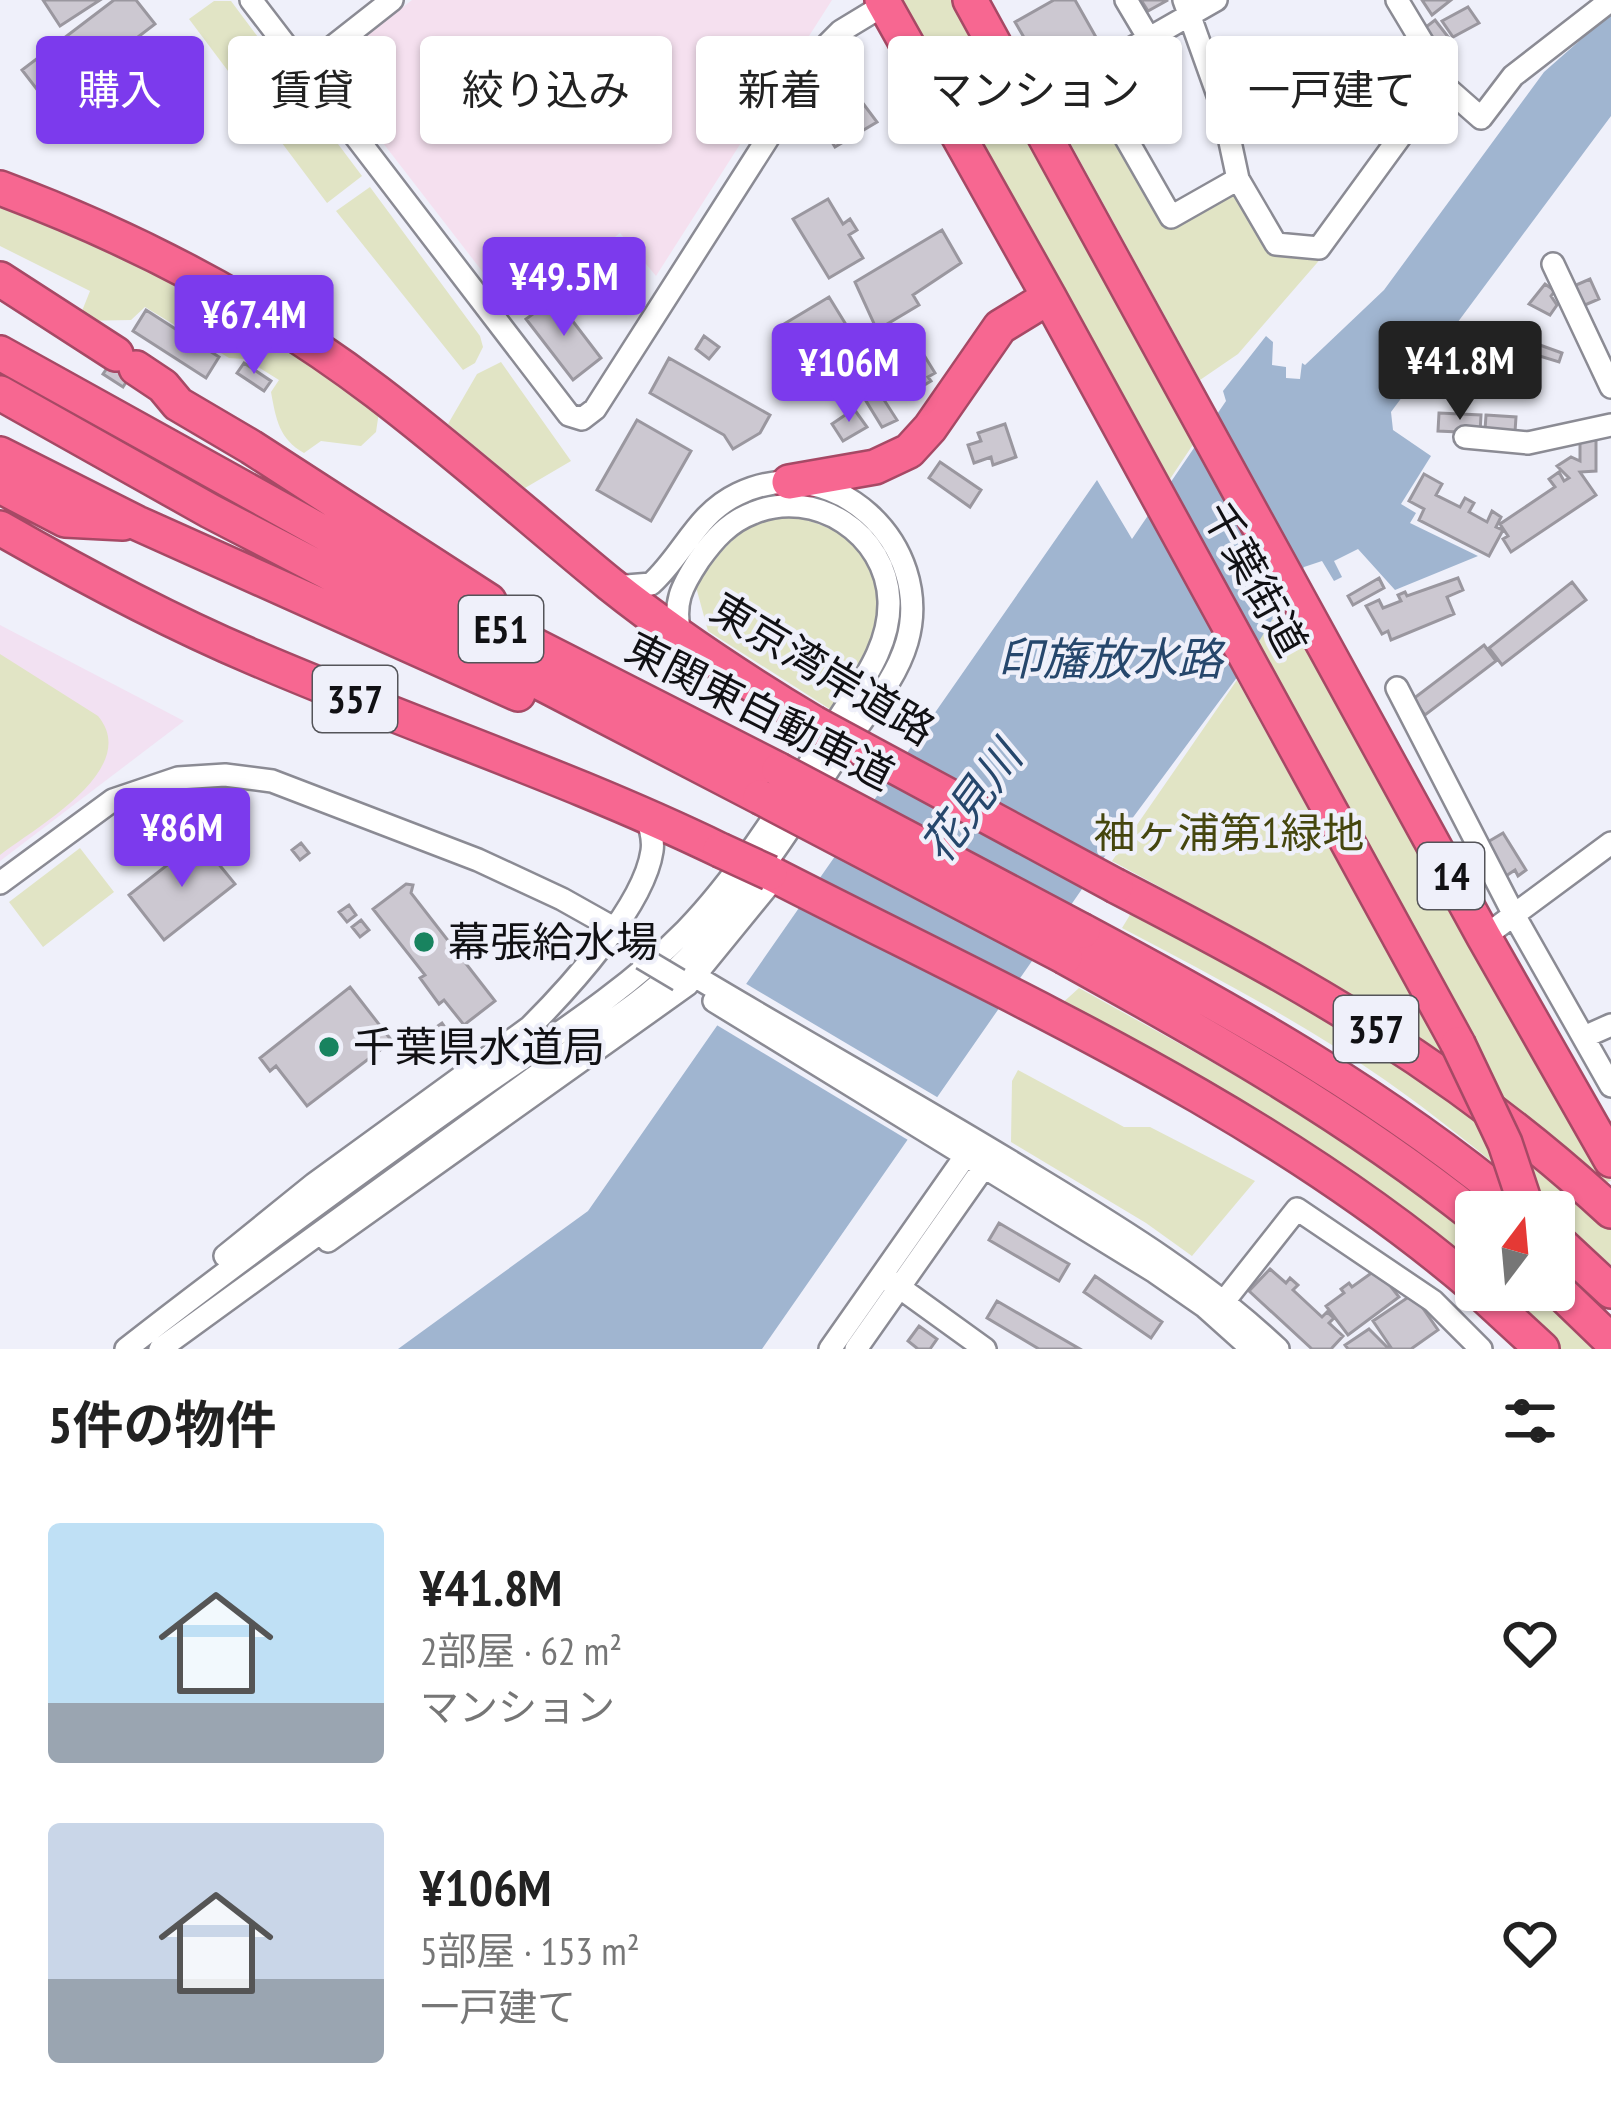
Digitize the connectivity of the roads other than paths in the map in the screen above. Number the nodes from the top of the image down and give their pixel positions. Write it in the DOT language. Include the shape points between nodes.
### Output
graph roads {
  1 [pos="251,0"];
  2 [pos="392,0"];
  3 [pos="970,0"];
  4 [pos="1126,0"];
  5 [pos="1216,0"];
  6 [pos="1397,0"];
  7 [pos="1611,0"];
  8 [pos="883,2"];
  9 [pos="1186,7"];
  10 [pos="278,36"];
  11 [pos="346,36"];
  12 [pos="990,36"];
  13 [pos="1147,36"];
  14 [pos="1149,36"];
  15 [pos="1419,36"];
  16 [pos="1458,98"];
  17 [pos="360,144"];
  18 [pos="1051,144"];
  19 [pos="1129,144"];
  20 [pos="1394,144"];
  21 [pos="1238,179"];
  22 [pos="0,188"];
  23 [pos="1553,264"];
  24 [pos="0,279"];
  25 [pos="1049,297"];
  26 [pos="0,353"];
  27 [pos="1611,387"];
  28 [pos="0,393"];
  29 [pos="1611,424"];
  30 [pos="0,428"];
  31 [pos="1465,437"];
  32 [pos="0,444"];
  33 [pos="0,454"];
  34 [pos="0,469"];
  35 [pos="789,482"];
  36 [pos="0,486"];
  37 [pos="81,496"];
  38 [pos="137,524"];
  39 [pos="0,528"];
  40 [pos="614,586"];
  41 [pos="680,635"];
  42 [pos="592,675"];
  43 [pos="1397,688"];
  44 [pos="714,774"];
  45 [pos="769,784"];
  46 [pos="645,814"];
  47 [pos="1611,843"];
  48 [pos="776,876"];
  49 [pos="0,884"];
  50 [pos="1514,915"];
  51 [pos="611,933"];
  52 [pos="1484,937"];
  53 [pos="1074,944"];
  54 [pos="688,978"];
  55 [pos="1611,1025"];
  56 [pos="1584,1037"];
  57 [pos="1611,1086"];
  58 [pos="981,1154"];
  59 [pos="1611,1159"];
  60 [pos="1499,1191"];
  61 [pos="1520,1191"];
  62 [pos="1455,1201"];
  63 [pos="1611,1210"];
  64 [pos="1575,1258"];
  65 [pos="269,1268"];
  66 [pos="1455,1271"];
  67 [pos="890,1281"];
  68 [pos="1611,1291"];
  69 [pos="1219,1307"];
  70 [pos="1575,1309"];
  71 [pos="1501,1311"];
  72 [pos="1557,1311"];
  73 [pos="166,1317"];
  74 [pos="1611,1341"];
  75 [pos="126,1349"];
  76 [pos="160,1349"];
  77 [pos="830,1349"];
  78 [pos="856,1349"];
  79 [pos="985,1349"];
  80 [pos="1252,1349"];
  81 [pos="1278,1349"];
  82 [pos="1480,1349"];
  83 [pos="1542,1349"];
  84 [pos="1564,1349"];
  1 -- 10 [label="street"];
  2 -- 11 [label="street"];
  3 -- 12 [label="highway, 千葉街道 / 14"];
  4 -- 13 [label="street"];
  5 -- 9 [label="street"];
  6 -- 15 [label="street"];
  7 -- 16 [label="street" via="1513,76 1481,118"];
  8 -- 17 [label="street" via="828,44 582,419 569,415"];
  8 -- 25 [label="highway, 千葉街道 / 14"];
  9 -- 14 [label="street"];
  9 -- 21 [label="street"];
  18 -- 52 [label="highway, 千葉街道 / 14"];
  19 -- 21 [label="street" via="1171,218"];
  20 -- 21 [label="street" via="1318,248 1276,244"];
  22 -- 40 [label="highway, 東京湾岸道路 / 357" via="175,264 300,338"];
  23 -- 27 [label="street"];
  24 -- 42 [label="highway"];
  25 -- 35 [label="highway" via="1000,327 909,451 874,467"];
  25 -- 61 [label="highway, 千葉街道 / 14, bridge" via="1458,1044"];
  26 -- 42 [label="highway, 東関東自動車道 / E51"];
  28 -- 44 [label="highway, 東関東自動車道 / E51"];
  29 -- 31 [label="street" via="1528,443"];
  30 -- 38 [label="highway"];
  32 -- 37 [label="highway"];
  33 -- 37 [label="highway"];
  34 -- 38 [label="highway" via="74,507"];
  35 -- 40 [label="street" via="754,487 717,506 651,584"];
  35 -- 65 [label="street" via="859,504 901,556 910,630 882,691 744,892 667,980"];
  36 -- 38 [label="highway" via="65,520"];
  37 -- 38 [label="highway"];
  38 -- 44 [label="highway"];
  39 -- 46 [label="highway, 357" via="253,657"];
  40 -- 41 [label="highway, 東京湾岸道路 / 357"];
  41 -- 63 [label="highway, 東京湾岸道路 / 357, bridge" via="814,723 1363,1020 1526,1137"];
  41 -- 73 [label="street" via="676,610 685,581 724,529 761,509 799,506 838,518 864,539 883,571 888,616 874,663 691,925 634,978"];
  42 -- 45 [label="highway, 東関東自動車道 / E51"];
  43 -- 50 [label="street"];
  44 -- 45 [label="highway, 東関東自動車道 / E51"];
  45 -- 53 [label="highway, 東関東自動車道 / E51, bridge"];
  46 -- 48 [label="highway, 357, bridge"];
  46 -- 51 [label="street" via="652,850"];
  47 -- 50 [label="street"];
  48 -- 54 [label="street"];
  48 -- 66 [label="highway, 357" via="1291,1150"];
  49 -- 51 [label="street" via="113,800 201,775 272,782 430,844"];
  50 -- 52 [label="street"];
  50 -- 56 [label="street"];
  51 -- 54 [label="street, bridge"];
  51 -- 73 [label="street" via="530,1027 314,1184 206,1271"];
  52 -- 59 [label="highway, 千葉街道 / 14"];
  53 -- 60 [label="highway, 東関東自動車道 / E51" via="1313,1059"];
  53 -- 62 [label="highway, 東関東自動車道 / E51" via="1373,1138"];
  54 -- 58 [label="street"];
  54 -- 65 [label="street" via="373,1211 315,1250"];
  55 -- 56 [label="street"];
  56 -- 57 [label="street"];
  58 -- 67 [label="street"];
  58 -- 69 [label="street" via="1166,1256"];
  64 -- 68 [label="highway"];
  65 -- 76 [label="street"];
  67 -- 77 [label="street"];
  67 -- 78 [label="street"];
  67 -- 79 [label="street"];
  69 -- 80 [label="street"];
  69 -- 81 [label="street"];
  69 -- 82 [label="street" via="1297,1209 1433,1301"];
  70 -- 74 [label="highway"];
  71 -- 83 [label="highway, 357"];
  72 -- 84 [label="highway"];
  73 -- 75 [label="street"];
}
